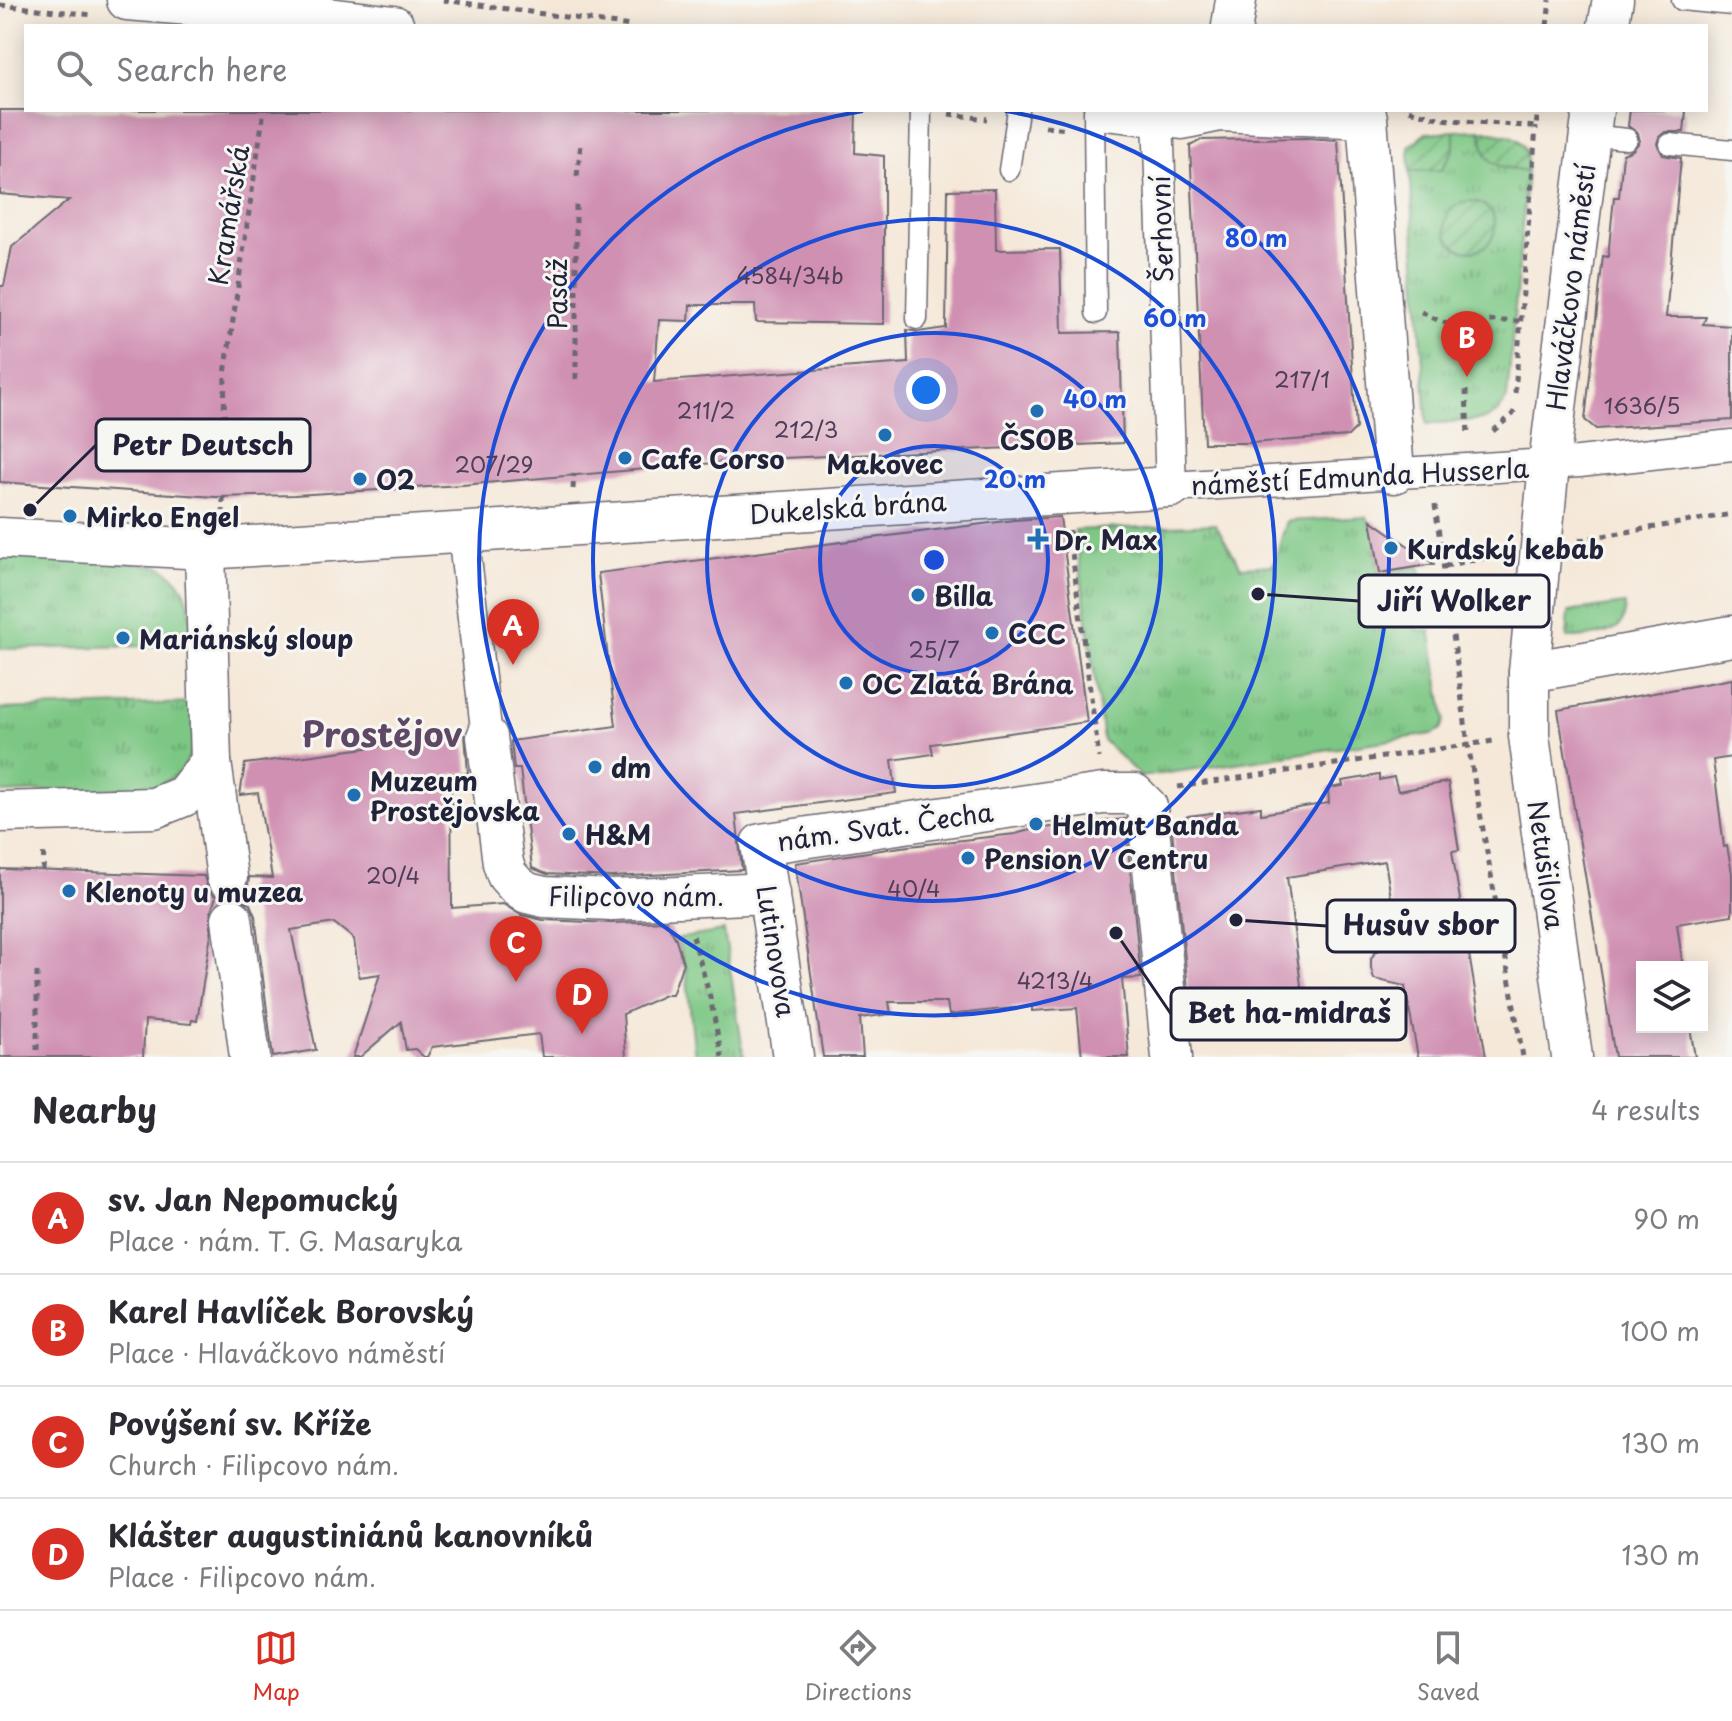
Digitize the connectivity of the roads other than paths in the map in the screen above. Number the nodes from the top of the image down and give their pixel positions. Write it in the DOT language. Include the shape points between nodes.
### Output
graph roads {
  1 [pos="127,0"];
  2 [pos="1236,0"];
  3 [pos="1613,0"];
  4 [pos="1682,0"];
  5 [pos="1732,5"];
  6 [pos="378,24"];
  7 [pos="1232,24"];
  8 [pos="1608,24"];
  9 [pos="921,112"];
  10 [pos="1215,112"];
  11 [pos="1241,112"];
  12 [pos="1017,116"];
  13 [pos="1158,116"];
  14 [pos="1100,121"];
  15 [pos="1603,128"];
  16 [pos="1670,144"];
  17 [pos="1732,150"];
  18 [pos="1009,170"];
  19 [pos="1096,313"];
  20 [pos="917,319"];
  21 [pos="1732,445"];
  22 [pos="1549,464"];
  23 [pos="1412,472"];
  24 [pos="1171,487"];
  25 [pos="463,533"];
  26 [pos="0,538"];
  27 [pos="205,549"];
  28 [pos="1732,636"];
  29 [pos="1529,672"];
  30 [pos="487,737"];
  31 [pos="211,762"];
  32 [pos="0,812"];
  33 [pos="761,844"];
  34 [pos="227,877"];
  35 [pos="769,893"];
  36 [pos="232,919"];
  37 [pos="250,1057"];
  38 [pos="793,1057"];
  39 [pos="1172,1057"];
  40 [pos="1572,1057"];
  1 -- 6 [label="street"];
  2 -- 7 [label="street"];
  3 -- 8 [label="street"];
  4 -- 5 [label="lane"];
  9 -- 20 [label="lane"];
  10 -- 13 [label="street" via="1182,119"];
  11 -- 23 [label="street" via="1367,118"];
  12 -- 18 [label="lane"];
  13 -- 14 [label="street"];
  13 -- 24 [label="street, Šerhovní"];
  14 -- 19 [label="lane"];
  15 -- 22 [label="street, Hlaváčkovo náměstí"];
  16 -- 17 [label="lane"];
  21 -- 22 [label="street, náměstí Edmunda Husserla"];
  22 -- 23 [label="street, náměstí Edmunda Husserla"];
  22 -- 29 [label="street, náměstí Edmunda Husserla"];
  23 -- 24 [label="street, náměstí Edmunda Husserla"];
  24 -- 25 [label="street, Dukelská brána"];
  25 -- 27 [label="street, Dukelská brána"];
  25 -- 30 [label="street"];
  26 -- 27 [label="street, Dukelská brána"];
  27 -- 31 [label="street"];
  28 -- 29 [label="street"];
  29 -- 40 [label="street, Netušilova" via="1529,736"];
  30 -- 35 [label="street, Filipcovo nám." via="505,871 527,893 612,900"];
  31 -- 32 [label="street" via="184,796 154,808"];
  31 -- 34 [label="street"];
  33 -- 35 [label="street, Lutinovova"];
  33 -- 39 [label="street, nám. Svat. Čecha" via="1128,798"];
  35 -- 38 [label="street, Lutinovova"];
  36 -- 37 [label="street"];
}
